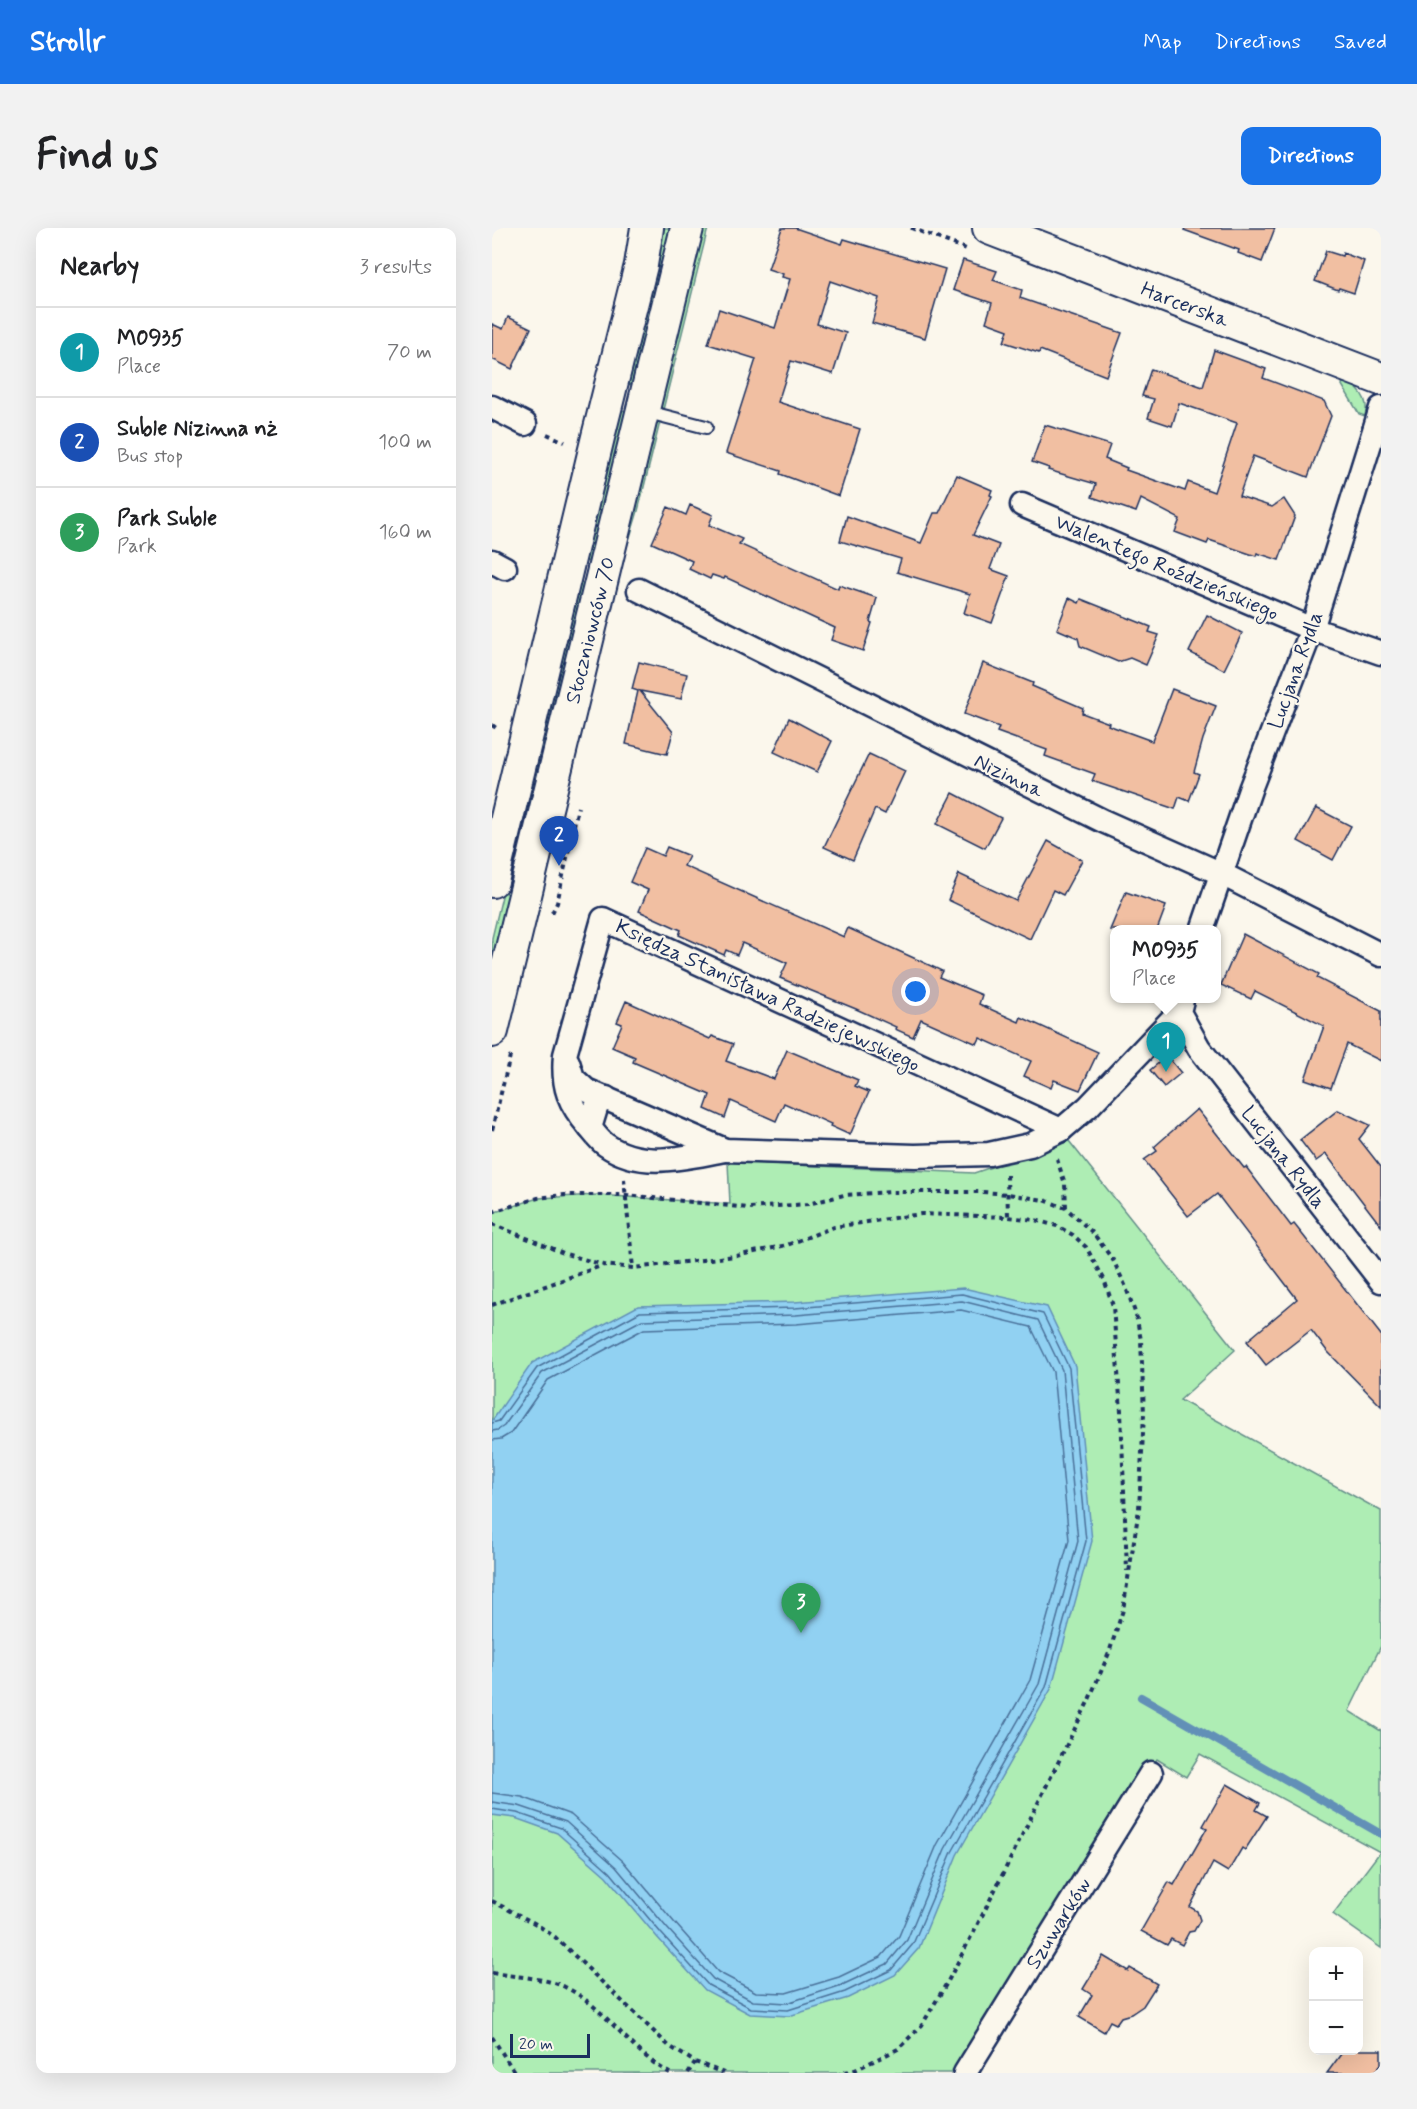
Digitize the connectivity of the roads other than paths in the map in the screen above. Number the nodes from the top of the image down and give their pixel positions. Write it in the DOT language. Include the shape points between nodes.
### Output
graph roads {
  1 [pos="647,228"];
  2 [pos="687,228"];
  3 [pos="990,228"];
  4 [pos="1381,379"];
  5 [pos="492,407"];
  6 [pos="1381,408"];
  7 [pos="643,411"];
  8 [pos="525,424"];
  9 [pos="706,427"];
  10 [pos="1022,505"];
  11 [pos="639,590"];
  12 [pos="1312,629"];
  13 [pos="1381,653"];
  14 [pos="1222,874"];
  15 [pos="492,881"];
  16 [pos="1204,925"];
  17 [pos="1381,955"];
  18 [pos="1180,1005"];
  19 [pos="492,1031"];
  20 [pos="565,1055"];
  21 [pos="606,1098"];
  22 [pos="590,1128"];
  23 [pos="1055,1133"];
  24 [pos="725,1150"];
  25 [pos="1381,1281"];
  26 [pos="1151,1773"];
  27 [pos="965,2073"];
  1 -- 15 [label="street, Stoczniowców 70"];
  2 -- 7 [label="street, Stoczniowców 70"];
  3 -- 4 [label="street, Harcerska"];
  5 -- 8 [label="street"];
  6 -- 12 [label="street, Lucjana Rydla"];
  7 -- 9 [label="lane"];
  7 -- 19 [label="street, Stoczniowców 70"];
  10 -- 12 [label="street, Walentego Roździeńskiego"];
  11 -- 14 [label="street, Nizinna" via="1103,821"];
  12 -- 13 [label="street, Walentego Roździeńskiego"];
  12 -- 14 [label="street, Lucjana Rydla"];
  14 -- 16 [label="street, Lucjana Rydla"];
  14 -- 17 [label="street, Nizinna"];
  18 -- 23 [label="street, Księdza Stanisława Radziejewskiego" via="1088,1107"];
  18 -- 25 [label="street, Lucjana Rydla" via="1199,1048"];
  20 -- 21 [label="street, Księdza Stanisława Radziejewskiego" via="573,1078 586,1090"];
  20 -- 22 [label="street, Księdza Stanisława Radziejewskiego" via="567,1094"];
  20 -- 23 [label="street, Księdza Stanisława Radziejewskiego" via="603,919"];
  21 -- 22 [label="street" via="597,1106"];
  21 -- 24 [label="street, Księdza Stanisława Radziejewskiego"];
  22 -- 24 [label="street, Księdza Stanisława Radziejewskiego" via="604,1144 626,1157 668,1160"];
  23 -- 24 [label="street, Księdza Stanisława Radziejewskiego" via="1030,1145 989,1154 915,1156"];
  26 -- 27 [label="street, Szuwarków"];
}
